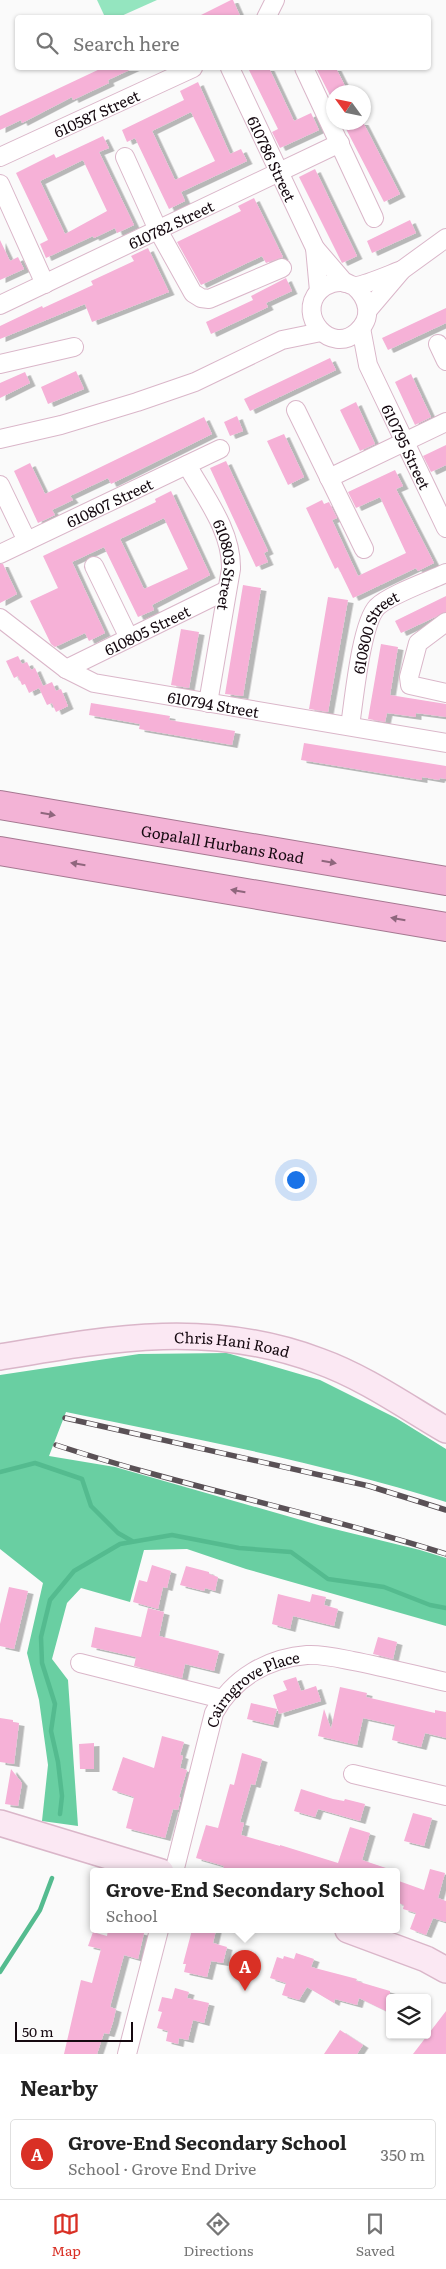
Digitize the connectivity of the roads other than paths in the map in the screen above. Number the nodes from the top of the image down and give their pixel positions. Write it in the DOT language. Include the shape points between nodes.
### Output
graph roads {
  1 [pos="275,0"];
  2 [pos="268,15"];
  3 [pos="189,70"];
  4 [pos="231,70"];
  5 [pos="305,70"];
  6 [pos="340,143"];
  7 [pos="0,157"];
  8 [pos="125,158"];
  9 [pos="281,171"];
  10 [pos="0,184"];
  11 [pos="374,218"];
  12 [pos="158,230"];
  13 [pos="446,238"];
  14 [pos="315,248"];
  15 [pos="282,268"];
  16 [pos="402,270"];
  17 [pos="45,284"];
  18 [pos="350,284"];
  19 [pos="319,291"];
  20 [pos="0,305"];
  21 [pos="311,307"];
  22 [pos="368,310"];
  23 [pos="361,328"];
  24 [pos="321,332"];
  25 [pos="337,339"];
  26 [pos="282,340"];
  27 [pos="438,344"];
  28 [pos="74,348"];
  29 [pos="446,360"];
  30 [pos="0,364"];
  31 [pos="368,365"];
  32 [pos="296,410"];
  33 [pos="446,422"];
  34 [pos="0,440"];
  35 [pos="404,442"];
  36 [pos="220,449"];
  37 [pos="187,465"];
  38 [pos="329,478"];
  39 [pos="0,485"];
  40 [pos="446,528"];
  41 [pos="27,541"];
  42 [pos="364,549"];
  43 [pos="0,554"];
  44 [pos="94,566"];
  45 [pos="446,573"];
  46 [pos="227,590"];
  47 [pos="0,618"];
  48 [pos="446,622"];
  49 [pos="129,638"];
  50 [pos="66,670"];
  51 [pos="446,693"];
  52 [pos="208,703"];
  53 [pos="350,726"];
  54 [pos="446,742"];
  55 [pos="0,805"];
  56 [pos="0,851"];
  57 [pos="446,882"];
  58 [pos="446,927"];
  59 [pos="0,1357"];
  60 [pos="446,1430"];
  61 [pos="80,1663"];
  62 [pos="446,1682"];
  63 [pos="222,1698"];
  64 [pos="353,1774"];
  65 [pos="446,1796"];
  66 [pos="0,1823"];
  67 [pos="147,1868"];
  68 [pos="175,1868"];
  69 [pos="158,1933"];
  70 [pos="356,1933"];
  71 [pos="446,1970"];
  72 [pos="127,2054"];
  1 -- 2 [label="street"];
  3 -- 7 [label="street, 610587 Street"];
  4 -- 9 [label="street, 610786 Street"];
  5 -- 6 [label="street"];
  6 -- 9 [label="street, 610782 Street"];
  6 -- 11 [label="street"];
  8 -- 12 [label="street"];
  9 -- 12 [label="street, 610782 Street"];
  9 -- 14 [label="street, 610786 Street"];
  10 -- 17 [label="street"];
  12 -- 15 [label="street" via="187,284 201,298 209,299"];
  12 -- 17 [label="street, 610782 Street"];
  13 -- 16 [label="street"];
  14 -- 18 [label="street"];
  14 -- 19 [label="street"];
  16 -- 18 [label="street"];
  16 -- 22 [label="street"];
  17 -- 20 [label="street, 610782 Street"];
  18 -- 19 [label="street" via="336,282"];
  18 -- 22 [label="street" via="361,292"];
  19 -- 21 [label="street"];
  21 -- 24 [label="street"];
  21 -- 26 [label="street"];
  22 -- 23 [label="street"];
  23 -- 25 [label="street" via="354,334"];
  23 -- 31 [label="street"];
  24 -- 25 [label="street"];
  24 -- 26 [label="street"];
  25 -- 31 [label="street"];
  26 -- 34 [label="street" via="195,382 62,425"];
  27 -- 29 [label="street"];
  28 -- 30 [label="street"];
  31 -- 35 [label="street, 610795 Street"];
  32 -- 38 [label="street"];
  33 -- 35 [label="street"];
  35 -- 38 [label="street"];
  35 -- 40 [label="street, 610795 Street"];
  36 -- 37 [label="street, 610807 Street"];
  37 -- 41 [label="street, 610807 Street"];
  37 -- 46 [label="street, 610803 Street" via="228,541 231,556"];
  38 -- 42 [label="street"];
  39 -- 41 [label="street"];
  41 -- 43 [label="street, 610807 Street"];
  44 -- 49 [label="street"];
  45 -- 53 [label="street, 610800 Street" via="383,602 371,616"];
  46 -- 49 [label="street, 610805 Street"];
  46 -- 52 [label="street, 610803 Street"];
  47 -- 50 [label="street, 610794 Street"];
  48 -- 51 [label="street" via="418,643 409,677 410,685"];
  49 -- 50 [label="street, 610805 Street"];
  50 -- 52 [label="street, 610794 Street" via="94,683"];
  52 -- 53 [label="street, 610794 Street"];
  53 -- 54 [label="street, 610794 Street"];
  55 -- 57 [label="highway, Gopalall Hurbans Road, one-way"];
  58 -- 56 [label="highway, one-way"];
  59 -- 60 [label="street, Chris Hani Road" via="146,1336 184,1334 253,1342 320,1361"];
  61 -- 63 [label="street"];
  62 -- 63 [label="street, Cairngrove Place" via="308,1655 268,1664 253,1671"];
  63 -- 68 [label="street, Cairngrove Place" via="211,1726"];
  64 -- 65 [label="street"];
  66 -- 67 [label="street"];
  69 -- 72 [label="street"];
  70 -- 71 [label="street" via="426,1959"];
}
